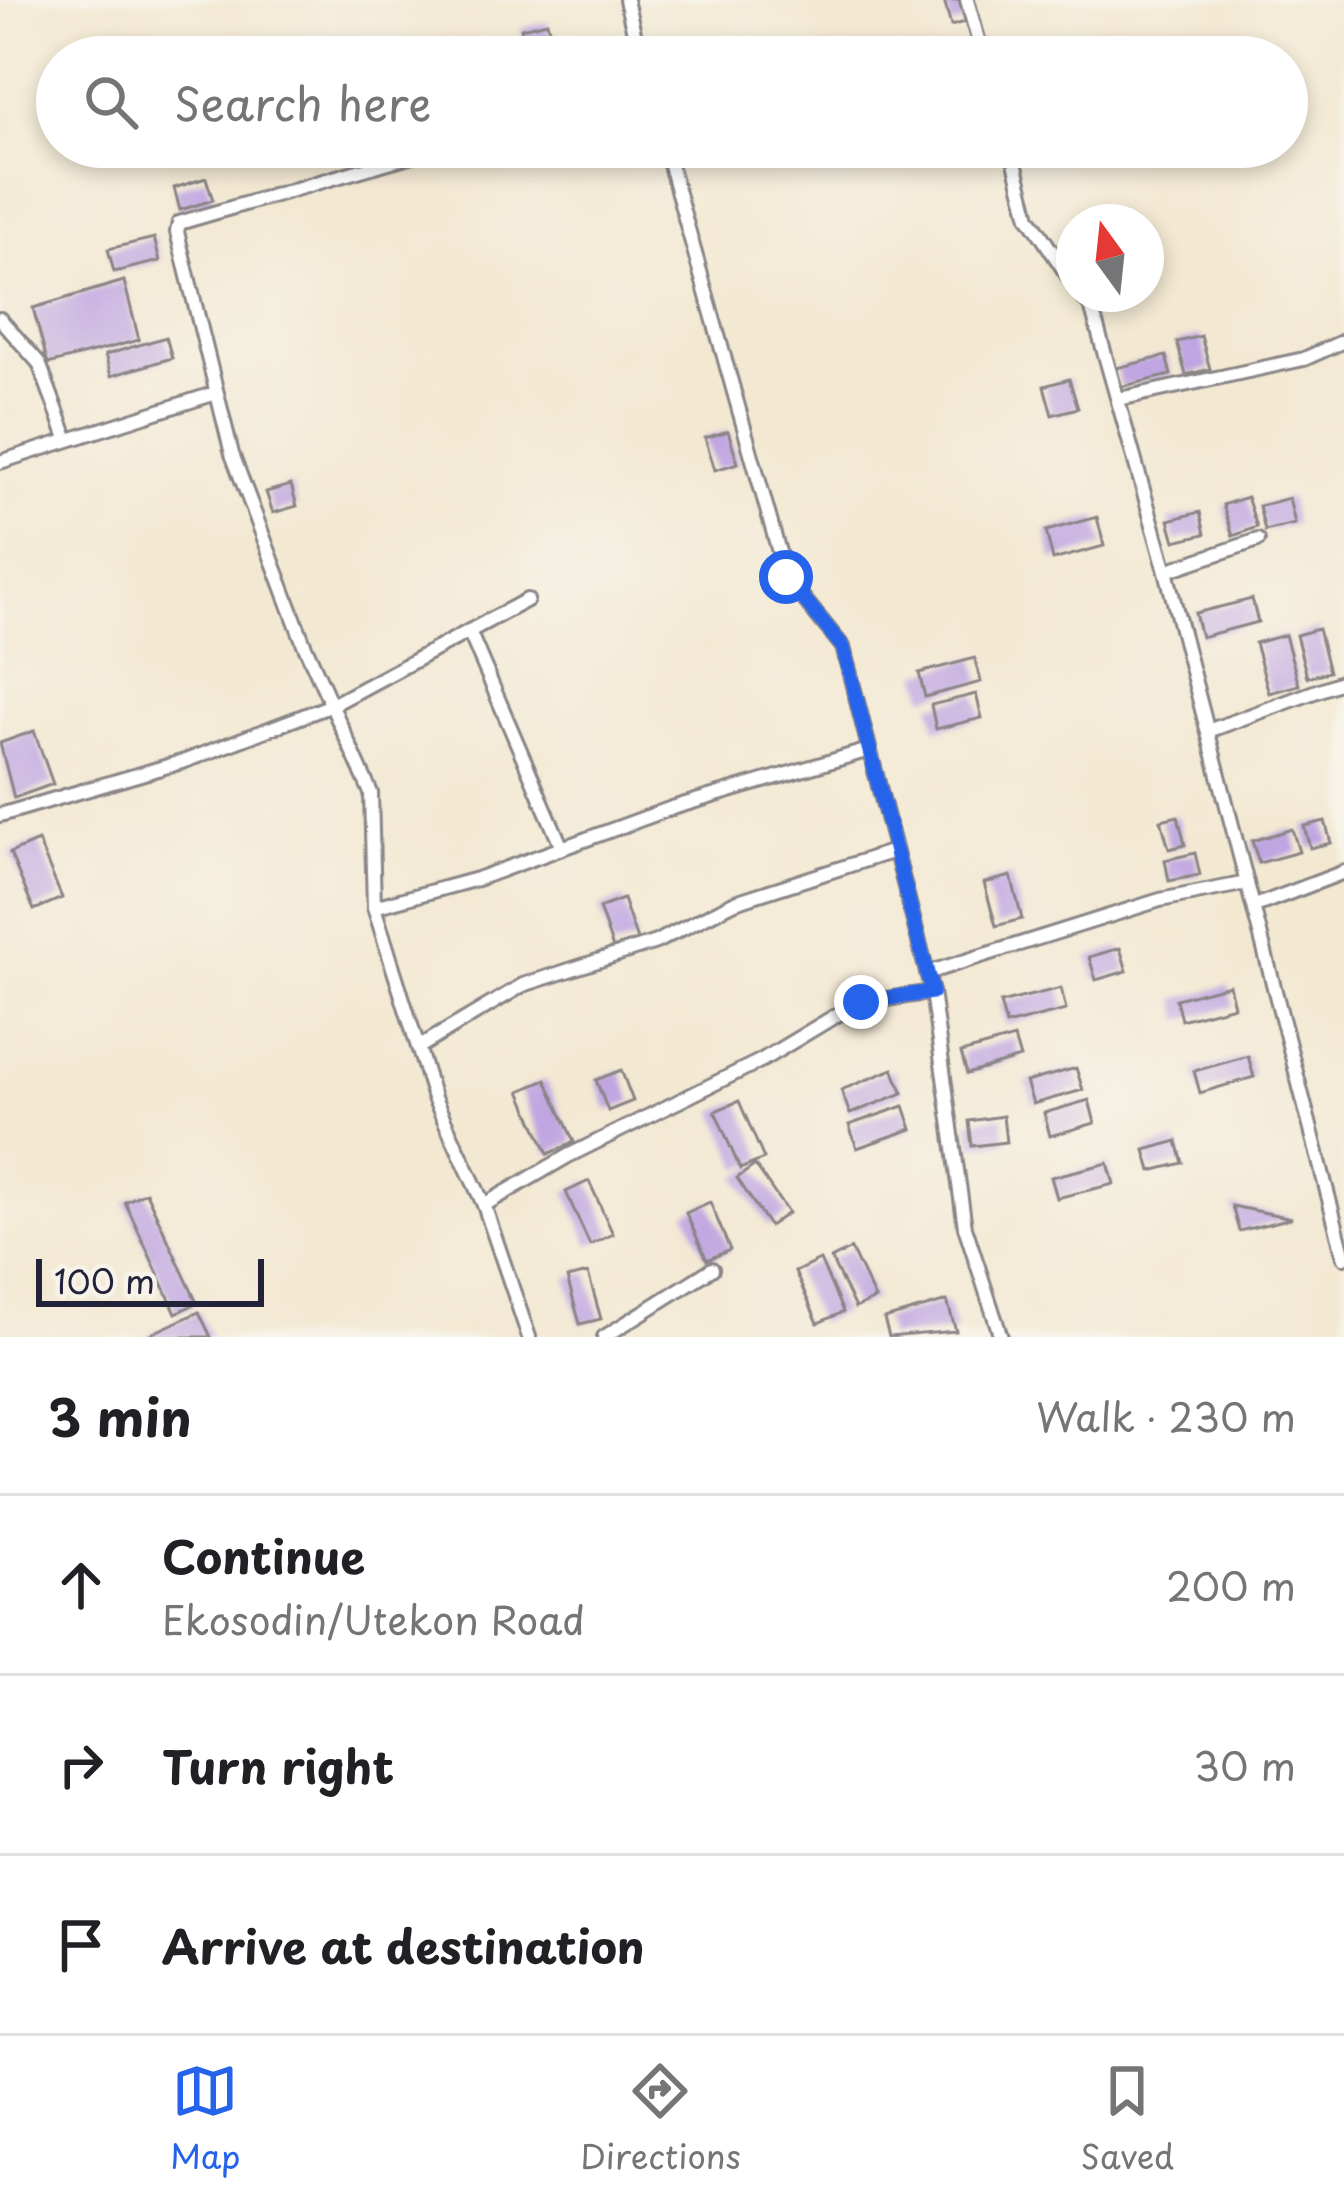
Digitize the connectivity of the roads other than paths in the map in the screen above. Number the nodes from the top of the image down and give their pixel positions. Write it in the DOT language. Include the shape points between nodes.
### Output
graph roads {
  1 [pos="626,0"];
  2 [pos="967,0"];
  3 [pos="635,36"];
  4 [pos="977,36"];
  5 [pos="368,168"];
  6 [pos="671,168"];
  7 [pos="1016,168"];
  8 [pos="1056,258"];
  9 [pos="1093,312"];
  10 [pos="0,320"];
  11 [pos="1344,341"];
  12 [pos="216,393"];
  13 [pos="1119,399"];
  14 [pos="67,438"];
  15 [pos="0,462"];
  16 [pos="1258,540"];
  17 [pos="1166,571"];
  18 [pos="527,600"];
  19 [pos="469,632"];
  20 [pos="1344,681"];
  21 [pos="332,706"];
  22 [pos="1208,731"];
  23 [pos="869,750"];
  24 [pos="0,815"];
  25 [pos="562,848"];
  26 [pos="894,850"];
  27 [pos="1344,872"];
  28 [pos="1247,883"];
  29 [pos="1255,906"];
  30 [pos="374,908"];
  31 [pos="927,973"];
  32 [pos="932,992"];
  33 [pos="419,1047"];
  34 [pos="484,1205"];
  35 [pos="1344,1257"];
  36 [pos="712,1269"];
  37 [pos="623,1332"];
  38 [pos="529,1337"];
  39 [pos="604,1337"];
  40 [pos="1001,1337"];
  1 -- 3 [label="street"];
  2 -- 4 [label="street"];
  5 -- 12 [label="street" via="179,223"];
  6 -- 23 [label="street" via="786,577 843,647"];
  7 -- 8 [label="street" via="1029,217"];
  9 -- 13 [label="street"];
  10 -- 14 [label="street" via="39,363"];
  11 -- 13 [label="street" via="1304,359"];
  12 -- 14 [label="street"];
  12 -- 21 [label="street" via="232,454"];
  13 -- 17 [label="street"];
  14 -- 15 [label="street"];
  16 -- 17 [label="street"];
  17 -- 22 [label="street"];
  18 -- 19 [label="street"];
  19 -- 21 [label="street"];
  19 -- 25 [label="street"];
  20 -- 22 [label="street"];
  21 -- 24 [label="street" via="185,761"];
  21 -- 30 [label="street" via="371,793"];
  22 -- 28 [label="street"];
  23 -- 25 [label="street"];
  23 -- 26 [label="street"];
  25 -- 30 [label="street"];
  26 -- 31 [label="street"];
  26 -- 33 [label="street" via="523,985"];
  27 -- 29 [label="street"];
  28 -- 29 [label="street"];
  28 -- 31 [label="street" via="1160,900"];
  29 -- 35 [label="street"];
  30 -- 33 [label="street"];
  31 -- 32 [label="street"];
  32 -- 34 [label="street" via="855,1004"];
  32 -- 40 [label="street" via="965,1227"];
  33 -- 34 [label="street"];
  34 -- 38 [label="street"];
  36 -- 37 [label="street"];
  37 -- 39 [label="street"];
}
